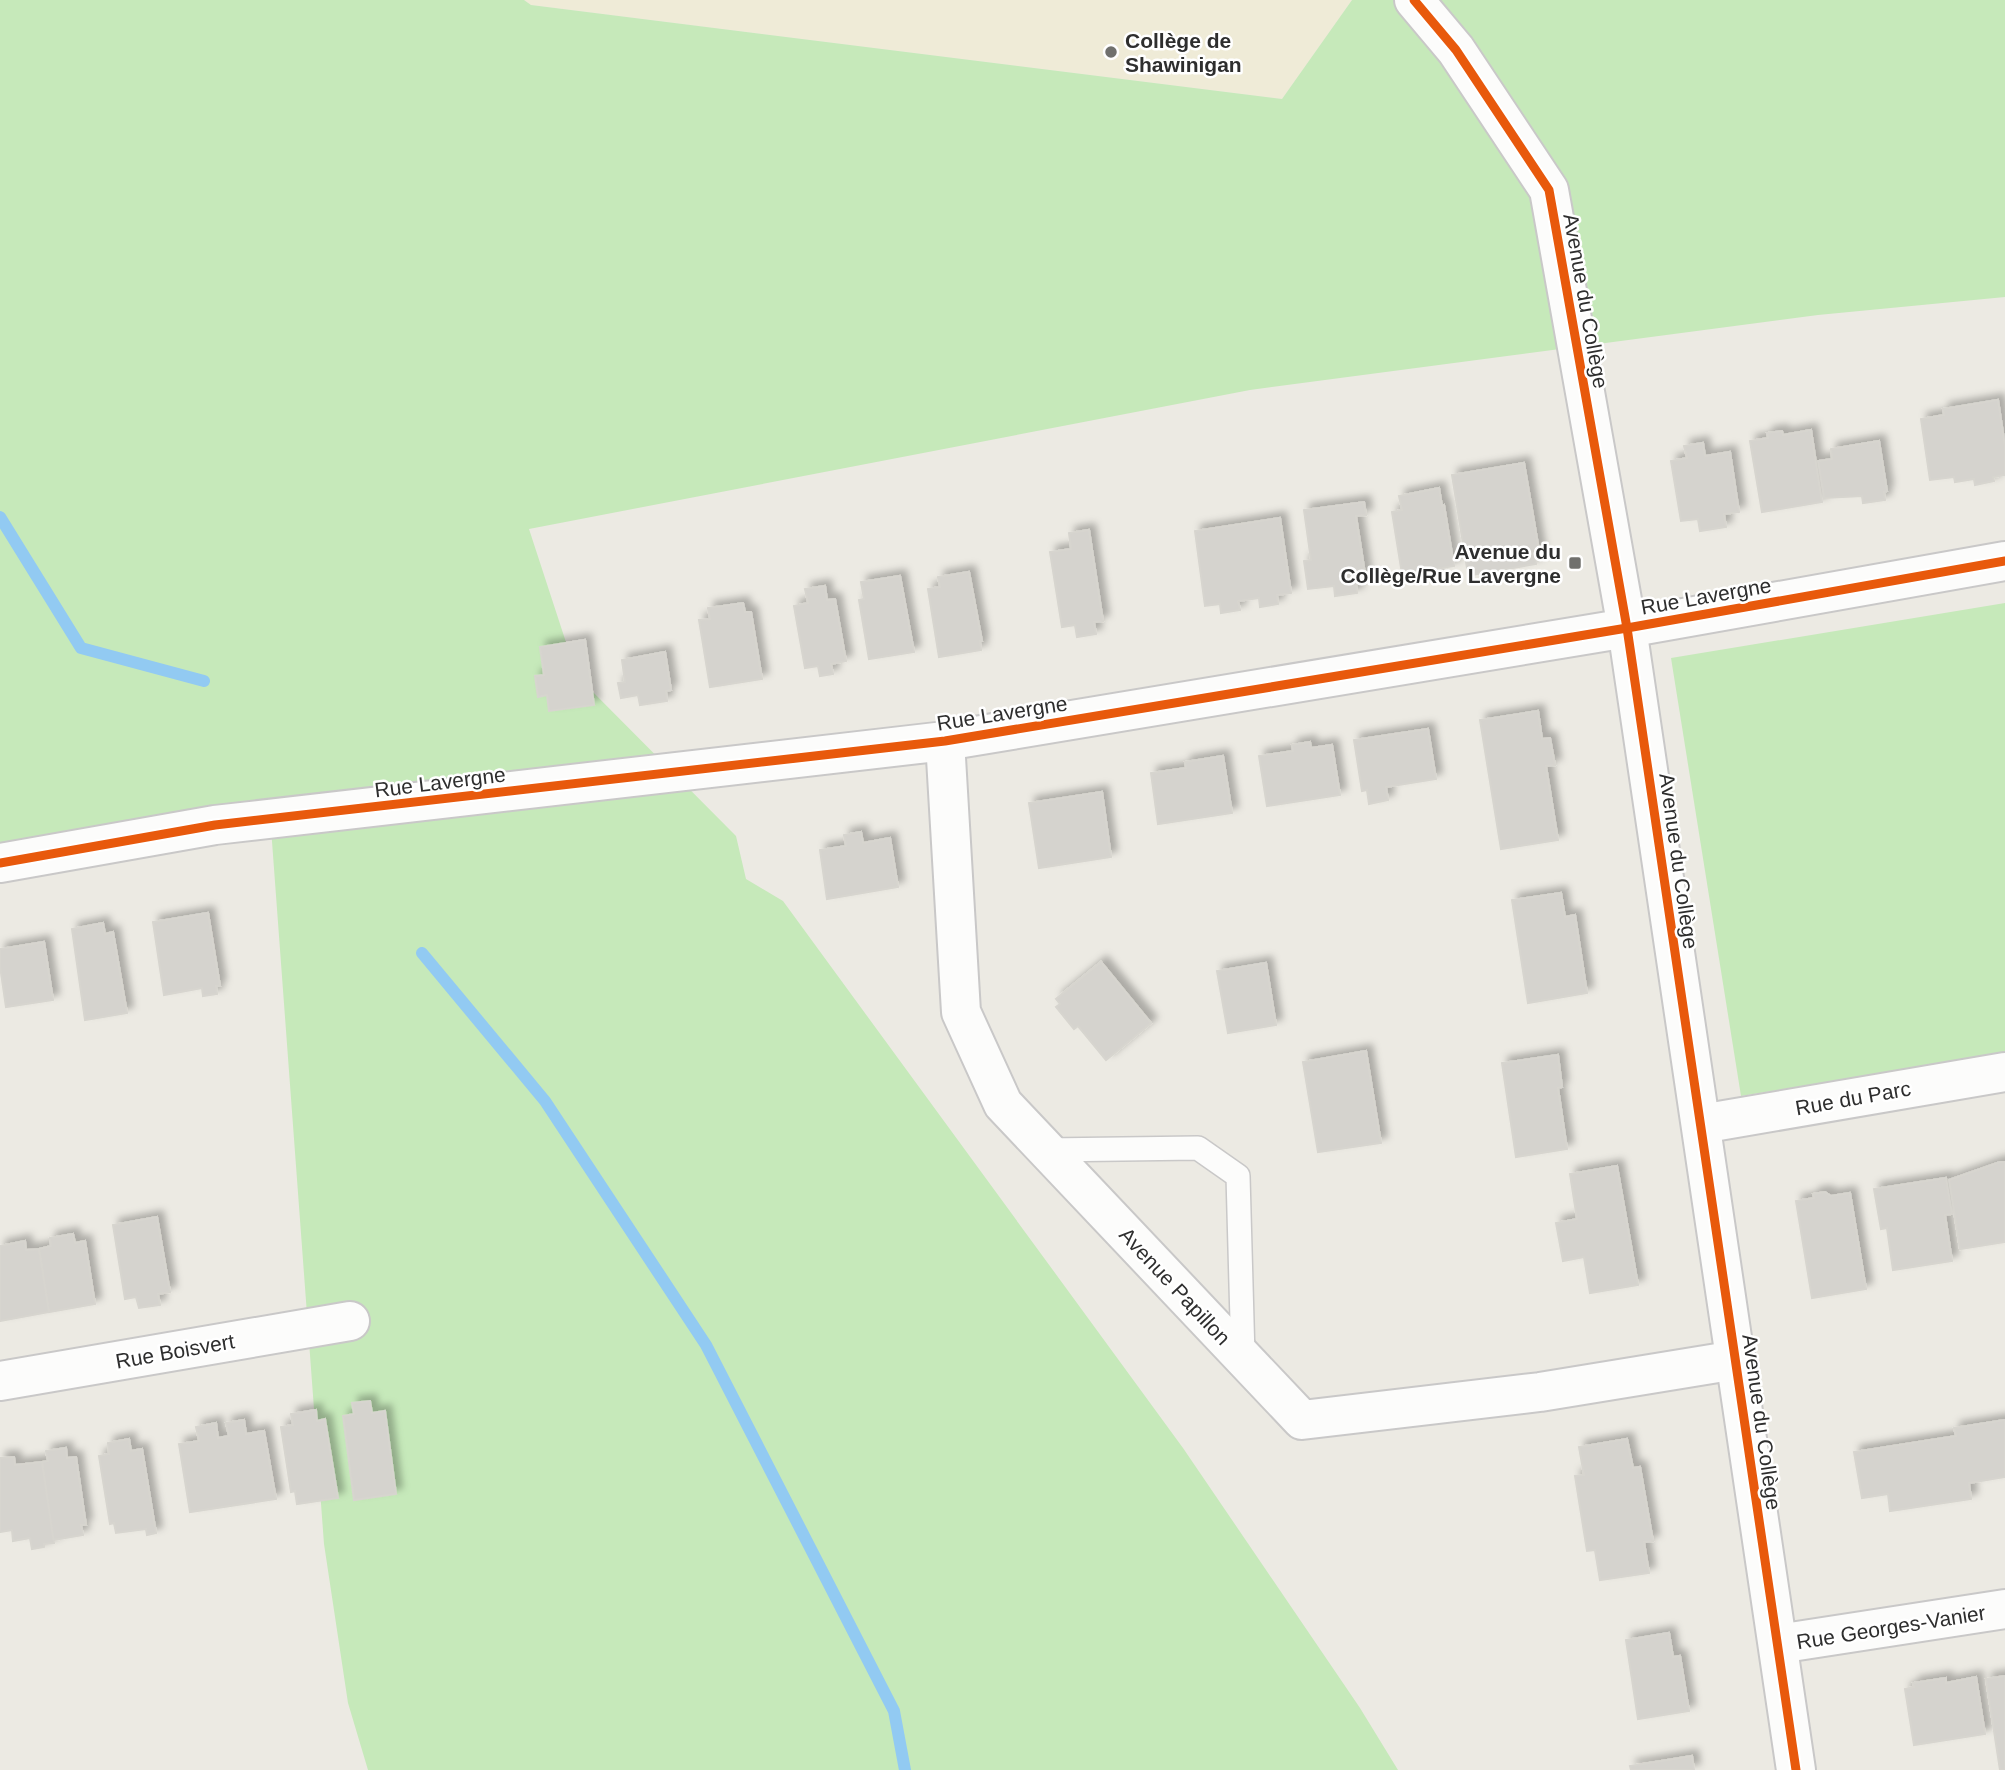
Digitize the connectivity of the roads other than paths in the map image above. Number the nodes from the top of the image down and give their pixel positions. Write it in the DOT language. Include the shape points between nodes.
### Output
graph roads {
  1 [pos="1414,0"];
  2 [pos="2005,561"];
  3 [pos="1627,628"];
  4 [pos="945,741"];
  5 [pos="0,863"];
  6 [pos="2005,1072"];
  7 [pos="1701,1124"];
  8 [pos="1046,1150"];
  9 [pos="350,1321"];
  10 [pos="1243,1357"];
  11 [pos="1736,1360"];
  12 [pos="0,1381"];
  13 [pos="2005,1609"];
  14 [pos="1778,1644"];
  15 [pos="1796,1770"];
  1 -- 3 [label="street, Avenue du Collège" via="1456,50 1549,190"];
  2 -- 3 [label="street, Rue Lavergne"];
  3 -- 4 [label="street, Rue Lavergne"];
  3 -- 7 [label="street, Avenue du Collège"];
  4 -- 5 [label="street, Rue Lavergne" via="215,825"];
  4 -- 8 [label="street, Avenue Papillon" via="961,1012 1003,1104"];
  6 -- 7 [label="street, Rue du Parc"];
  7 -- 11 [label="street, Avenue du Collège"];
  8 -- 10 [label="street, Avenue Papillon"];
  8 -- 10 [label="lane" via="1198,1148 1238,1176"];
  9 -- 12 [label="street, Rue Boisvert"];
  10 -- 11 [label="street, Avenue Papillon" via="1302,1420 1540,1392"];
  11 -- 14 [label="street, Avenue du Collège"];
  13 -- 14 [label="street, Rue Georges-Vanier"];
  14 -- 15 [label="street, Avenue du Collège"];
}
